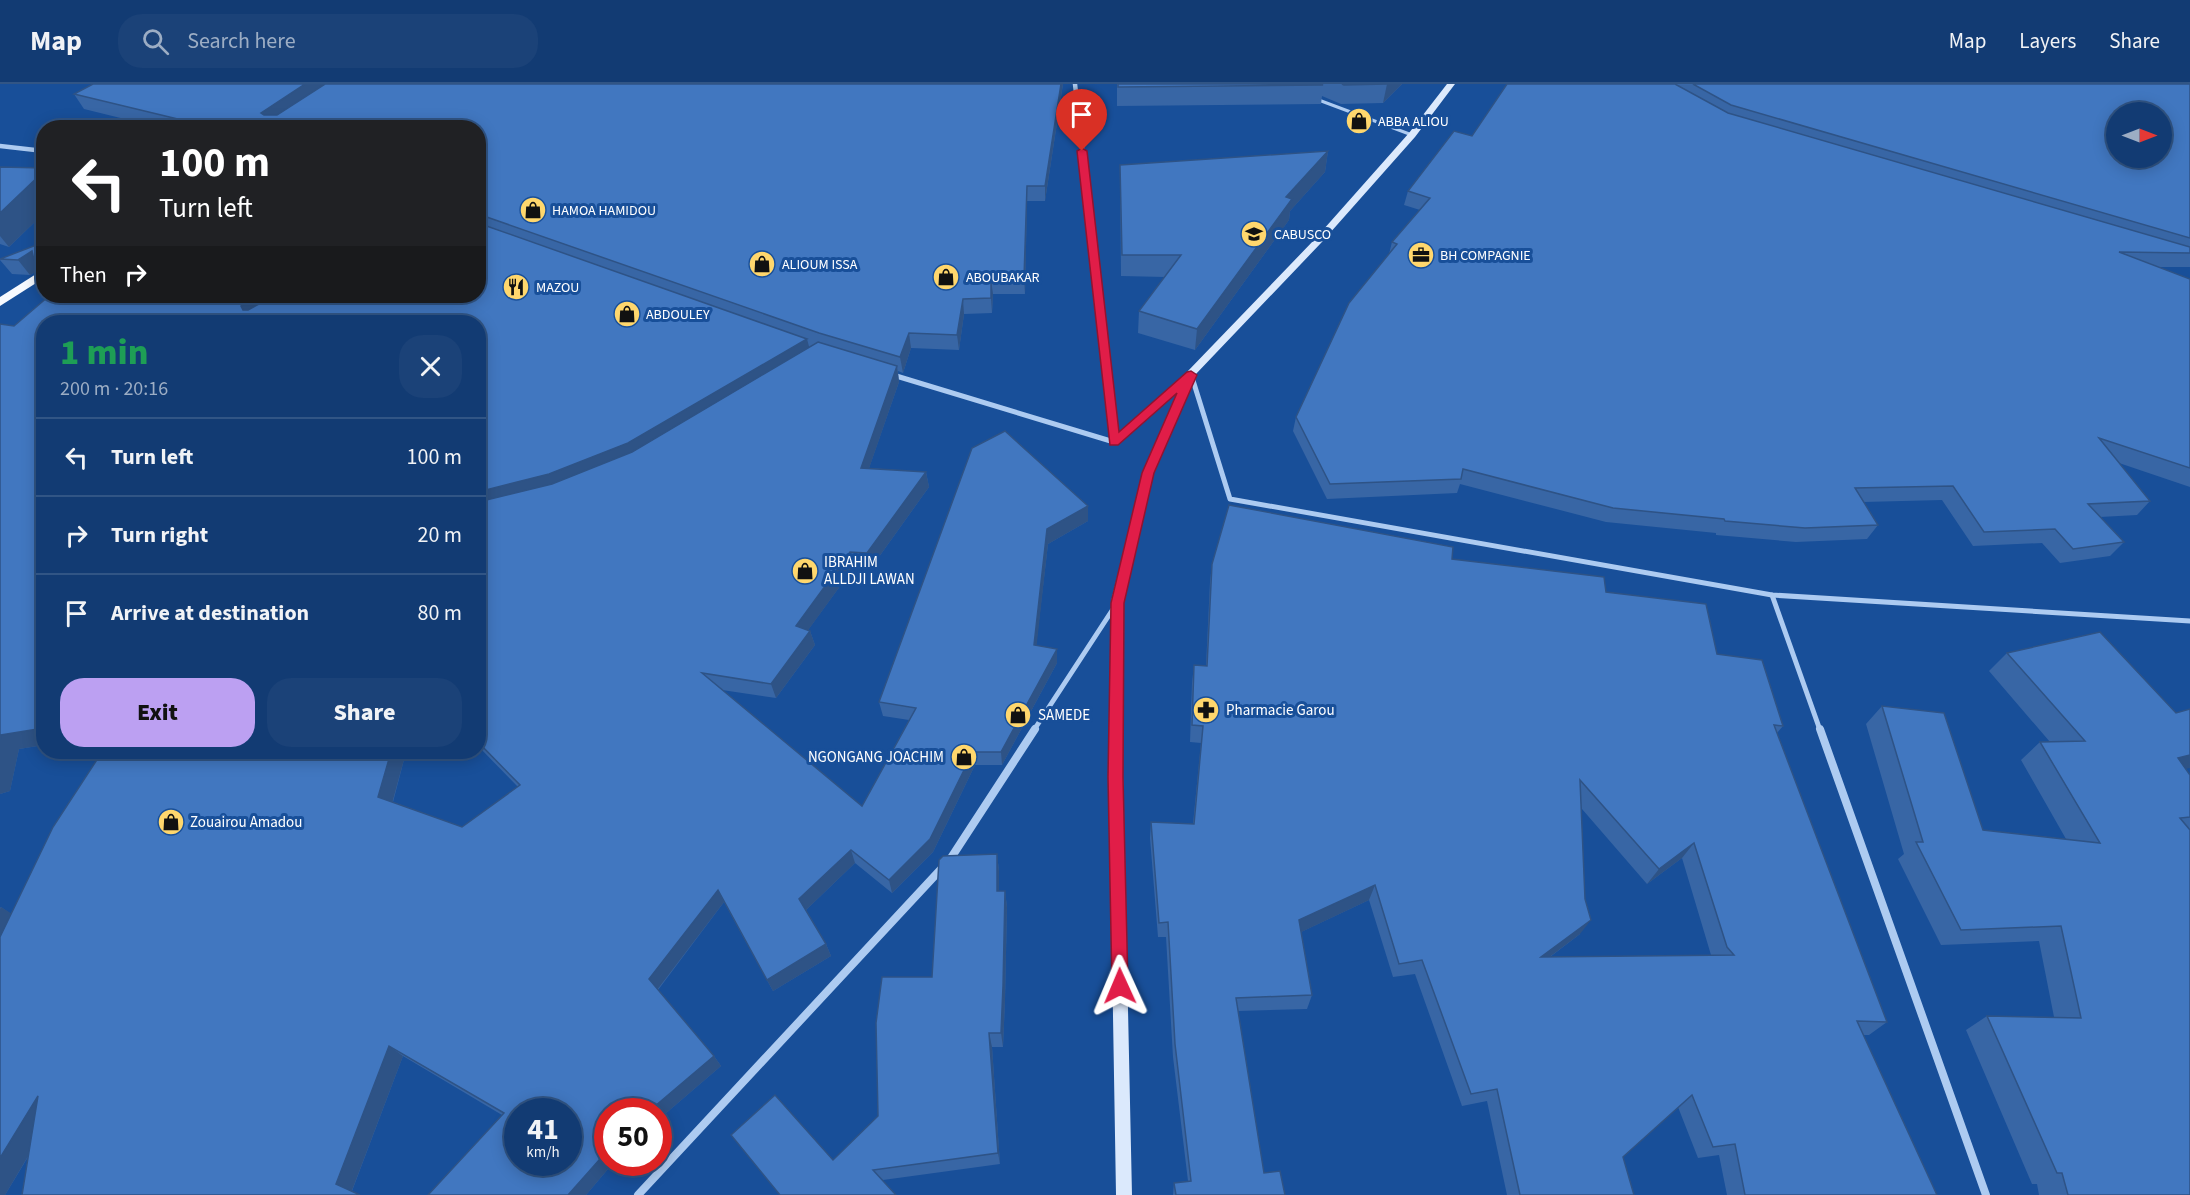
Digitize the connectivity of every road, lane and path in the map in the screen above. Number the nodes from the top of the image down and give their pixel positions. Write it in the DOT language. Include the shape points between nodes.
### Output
graph roads {
  1 [pos="1075,84"];
  2 [pos="1451,84"];
  3 [pos="1306,95"];
  4 [pos="1412,135"];
  5 [pos="0,146"];
  6 [pos="36,150"];
  7 [pos="36,277"];
  8 [pos="0,302"];
  9 [pos="887,373"];
  10 [pos="1191,375"];
  11 [pos="1114,442"];
  12 [pos="1773,595"];
  13 [pos="1117,603"];
  14 [pos="2190,621"];
  15 [pos="638,1195"];
  16 [pos="1124,1195"];
  17 [pos="1986,1195"];
  1 -- 11 [label="street"];
  2 -- 4 [label="main road"];
  3 -- 4 [label="lane"];
  4 -- 10 [label="main road"];
  5 -- 6 [label="street"];
  7 -- 8 [label="main road"];
  9 -- 11 [label="street"];
  10 -- 11 [label="street"];
  10 -- 12 [label="street" via="1230,499"];
  10 -- 13 [label="main road" via="1148,473"];
  12 -- 14 [label="street"];
  12 -- 17 [label="street"];
  13 -- 15 [label="street" via="955,854"];
  13 -- 16 [label="main road" via="1116,777"];
}
